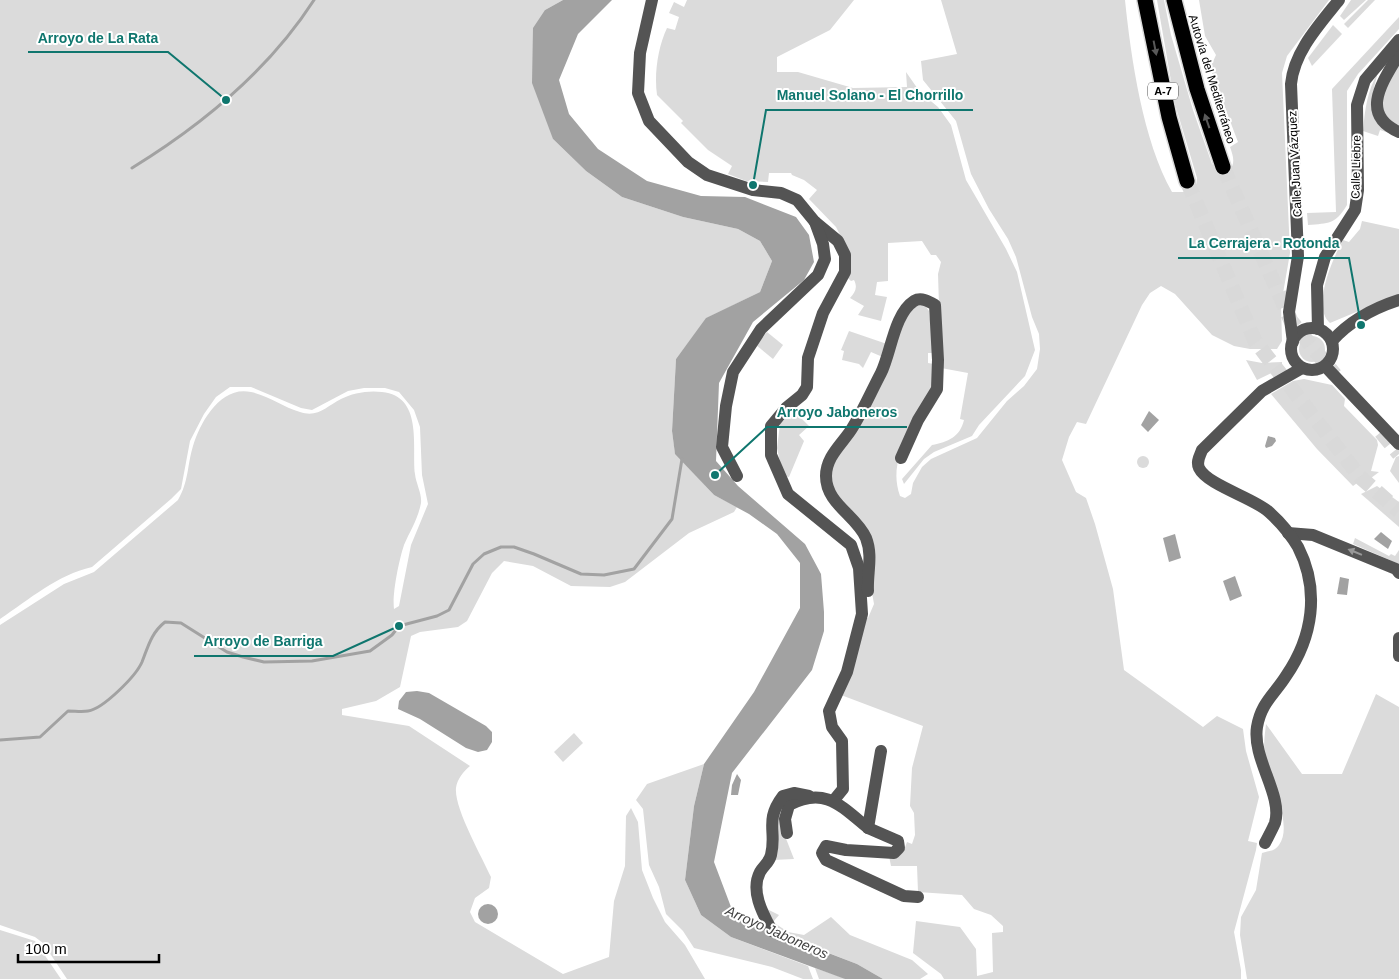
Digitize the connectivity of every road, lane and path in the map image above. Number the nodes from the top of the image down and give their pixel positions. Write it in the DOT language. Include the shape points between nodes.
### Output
graph roads {
  1 [pos="652,0"];
  2 [pos="1146,0"];
  3 [pos="1174,0"];
  4 [pos="1338,0"];
  5 [pos="1399,40"];
  6 [pos="1399,54"];
  7 [pos="1399,132"];
  8 [pos="1223,167"];
  9 [pos="1188,181"];
  10 [pos="816,222"];
  11 [pos="1399,300"];
  12 [pos="1318,329"];
  13 [pos="1332,341"];
  14 [pos="1293,342"];
  15 [pos="1325,366"];
  16 [pos="1302,368"];
  17 [pos="1399,444"];
  18 [pos="901,458"];
  19 [pos="737,476"];
  20 [pos="1288,533"];
  21 [pos="1399,573"];
  22 [pos="862,614"];
  23 [pos="1399,638"];
  24 [pos="1399,656"];
  25 [pos="881,751"];
  26 [pos="811,796"];
  27 [pos="834,800"];
  28 [pos="868,828"];
  29 [pos="787,833"];
  30 [pos="1265,843"];
  31 [pos="918,897"];
  32 [pos="772,931"];
  1 -- 10 [label="street" via="640,53 638,93 649,120 688,162 707,175 797,200"];
  2 -- 9 [label="highway, A-7, one-way" via="1167,110"];
  8 -- 3 [label="highway, Autovía del Mediterráneo / A-7, one-way" via="1197,89"];
  4 -- 14 [label="street, Calle Juan Vázquez" via="1292,70 1298,256 1289,312"];
  5 -- 12 [label="street, Calle Liebre" via="1364,80 1357,105 1358,190 1354,210 1325,257 1317,285"];
  6 -- 7 [label="street" via="1380,85 1377,101 1386,127"];
  10 -- 19 [label="street" via="825,259 818,275 761,329 733,372 722,447"];
  10 -- 22 [label="street" via="838,241 845,255 845,272 816,330 808,358 808,387 772,426 771,456 788,494 851,546 859,568"];
  11 -- 13 [label="street" via="1350,324"];
  12 -- 13 [label="street"];
  12 -- 14 [label="street" via="1298,334"];
  13 -- 15 [label="street" via="1333,355"];
  14 -- 16 [label="street" via="1292,355"];
  15 -- 16 [label="street" via="1314,370"];
  15 -- 17 [label="street"];
  16 -- 20 [label="street" via="1262,391 1202,450 1198,460 1199,468 1210,478 1269,511"];
  18 -- 22 [label="street" via="918,420 937,389 935,304 925,299 914,301 904,312 881,372 851,430 827,464 827,487 839,507 866,538 870,556 868,605"];
  21 -- 20 [label="street, one-way" via="1313,535"];
  20 -- 30 [label="street" via="1298,547 1312,595 1310,619 1301,652 1262,705 1257,728 1258,755 1274,801 1275,821"];
  22 -- 27 [label="street" via="847,672 829,711 832,727 842,741 843,789"];
  23 -- 24 [label="street"];
  25 -- 28 [label="street"];
  26 -- 27 [label="street"];
  26 -- 29 [label="street" via="789,805 785,819"];
  26 -- 32 [label="street" via="794,793 783,796 775,806 771,821 772,854 760,871 757,885 759,907"];
  27 -- 28 [label="street"];
  28 -- 31 [label="street" via="898,841 899,848 894,852 871,852 826,846 822,853 826,860 904,896"];
}
